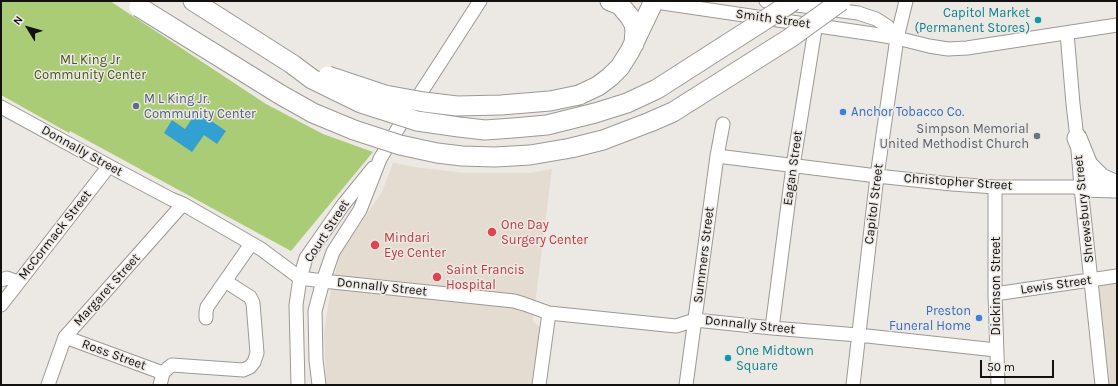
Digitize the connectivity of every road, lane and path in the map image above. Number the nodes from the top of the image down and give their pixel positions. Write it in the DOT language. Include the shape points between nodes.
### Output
graph roads {
  1 [pos="131,1"];
  2 [pos="193,1"];
  3 [pos="480,1"];
  4 [pos="610,1"];
  5 [pos="652,1"];
  6 [pos="766,1"];
  7 [pos="793,1"];
  8 [pos="841,1"];
  9 [pos="906,1"];
  10 [pos="819,8"];
  11 [pos="815,25"];
  12 [pos="1117,25"];
  13 [pos="1067,33"];
  14 [pos="897,38"];
  15 [pos="634,44"];
  16 [pos="292,64"];
  17 [pos="1,107"];
  18 [pos="724,124"];
  19 [pos="1077,138"];
  20 [pos="717,156"];
  21 [pos="380,159"];
  22 [pos="109,166"];
  23 [pos="793,166"];
  24 [pos="877,176"];
  25 [pos="995,186"];
  26 [pos="1081,187"];
  27 [pos="1117,187"];
  28 [pos="183,204"];
  29 [pos="251,244"];
  30 [pos="1117,276"];
  31 [pos="300,278"];
  32 [pos="1,280"];
  33 [pos="1091,280"];
  34 [pos="225,281"];
  35 [pos="323,281"];
  36 [pos="18,282"];
  37 [pos="995,294"];
  38 [pos="1,304"];
  39 [pos="549,313"];
  40 [pos="206,318"];
  41 [pos="695,320"];
  42 [pos="772,328"];
  43 [pos="858,335"];
  44 [pos="65,336"];
  45 [pos="996,350"];
  46 [pos="161,379"];
  47 [pos="48,385"];
  48 [pos="298,385"];
  49 [pos="319,385"];
  50 [pos="539,385"];
  51 [pos="686,385"];
  52 [pos="853,385"];
  53 [pos="998,385"];
  54 [pos="1102,385"];
  1 -- 8 [label="highway, bridge" via="313,113 400,145 436,153 495,157 530,155 603,140 673,112 777,46"];
  2 -- 16 [label="highway"];
  3 -- 21 [label="street, Court Street"];
  4 -- 15 [label="highway" via="620,5 634,24"];
  5 -- 11 [label="street, Smith Street"];
  5 -- 15 [label="highway"];
  6 -- 10 [label="street, Smith Street"];
  7 -- 16 [label="highway, bridge" via="658,89 627,103 547,125 485,130 417,121 361,104 312,79"];
  9 -- 14 [label="street, Capitol Street"];
  10 -- 11 [label="street, Eagan Street"];
  10 -- 14 [label="street, Smith Street" via="858,13 876,19 887,26"];
  11 -- 14 [label="street, Smith Street"];
  11 -- 23 [label="street, Eagan Street"];
  12 -- 13 [label="street, Smith Street"];
  13 -- 14 [label="street, Smith Street" via="948,49"];
  13 -- 19 [label="street, Shrewsbury Street"];
  14 -- 24 [label="street, Capitol Street"];
  15 -- 16 [label="highway, bridge" via="620,67 610,77 579,95 550,101 501,105 457,106 385,95"];
  17 -- 22 [label="street, Donnally Street"];
  18 -- 20 [label="street, Summers Street"];
  19 -- 26 [label="street, Shrewsbury Street"];
  19 -- 27 [label="highway" via="1088,165 1101,178"];
  20 -- 23 [label="street, Christopher Street"];
  20 -- 41 [label="street, Summers Street"];
  21 -- 31 [label="street, Court Street" via="343,205 306,258"];
  21 -- 35 [label="street, Court Street" via="360,210 334,252"];
  22 -- 28 [label="street, Donnally Street"];
  22 -- 36 [label="street, McCormack Street"];
  23 -- 24 [label="street, Christopher Street"];
  23 -- 42 [label="street, Eagan Street"];
  24 -- 25 [label="street, Christopher Street"];
  24 -- 43 [label="street, Capitol Street"];
  25 -- 26 [label="street, Christopher Street"];
  25 -- 37 [label="street, Dickinson Street"];
  26 -- 27 [label="highway"];
  26 -- 33 [label="street, Shrewsbury Street"];
  28 -- 29 [label="street, Donnally Street"];
  28 -- 44 [label="street, Margaret Street"];
  29 -- 31 [label="street, Donnally Street"];
  29 -- 34 [label="street"];
  30 -- 33 [label="street, Lewis Street"];
  31 -- 35 [label="street, Donnally Street"];
  31 -- 48 [label="street, Court Street" via="296,305"];
  32 -- 36 [label="street" via="7,278"];
  33 -- 37 [label="street, Lewis Street"];
  33 -- 54 [label="street, Shrewsbury Street"];
  34 -- 40 [label="street" via="207,307"];
  34 -- 46 [label="street" via="250,297 254,303 257,354 254,362 243,370 172,365"];
  35 -- 39 [label="street, Donnally Street" via="514,301"];
  35 -- 49 [label="street, Court Street" via="315,311"];
  36 -- 38 [label="street, McCormack Street"];
  37 -- 45 [label="street, Dickinson Street"];
  39 -- 41 [label="street, Donnally Street" via="676,326"];
  39 -- 50 [label="street"];
  41 -- 42 [label="street, Donnally Street"];
  41 -- 51 [label="street, Summers Street"];
  42 -- 43 [label="street, Donnally Street"];
  43 -- 45 [label="street, Donnally Street"];
  43 -- 52 [label="street, Capitol Street"];
  44 -- 46 [label="street, Ross Street"];
  44 -- 47 [label="street, Margaret Street"];
  45 -- 53 [label="street, Dickinson Street"];
}
